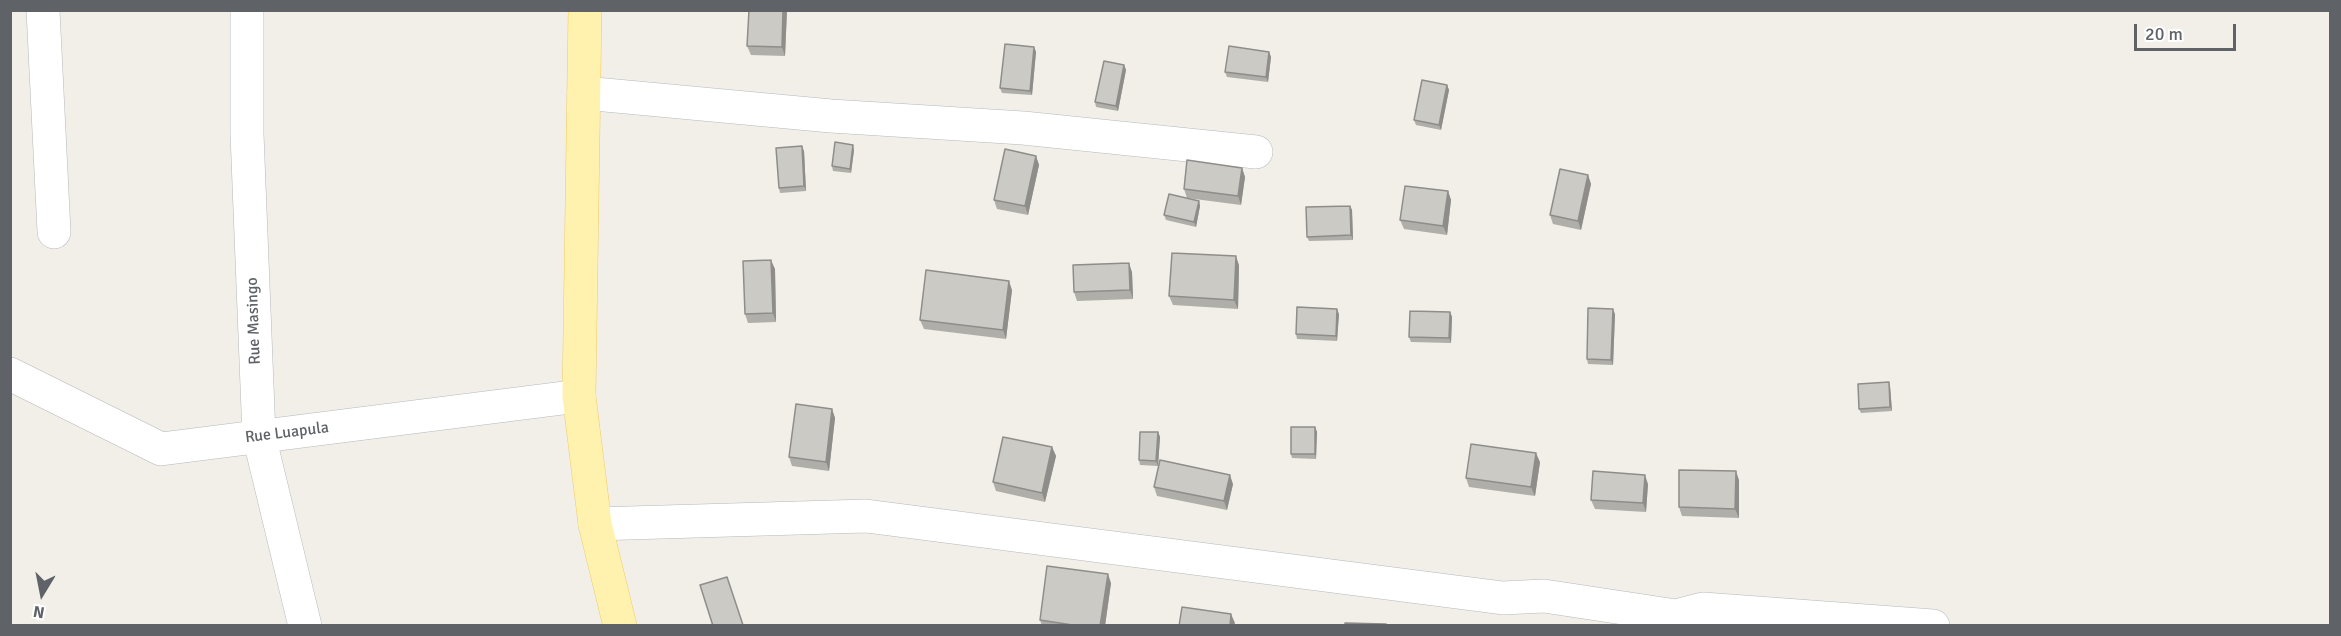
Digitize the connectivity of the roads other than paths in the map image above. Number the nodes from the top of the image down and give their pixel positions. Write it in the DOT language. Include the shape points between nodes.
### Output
graph roads {
  1 [pos="43,10"];
  2 [pos="247,10"];
  3 [pos="585,10"];
  4 [pos="584,93"];
  5 [pos="1256,152"];
  6 [pos="54,232"];
  7 [pos="10,374"];
  8 [pos="579,396"];
  9 [pos="259,436"];
  10 [pos="596,524"];
  11 [pos="1675,621"];
  12 [pos="305,626"];
  13 [pos="620,626"];
  14 [pos="1933,626"];
  1 -- 6 [label="street"];
  2 -- 9 [label="street, Rue Masingo" via="247,134"];
  3 -- 4 [label="main road"];
  4 -- 5 [label="street"];
  4 -- 8 [label="main road"];
  7 -- 9 [label="street, Rue Luapula" via="160,449"];
  8 -- 9 [label="street, Rue Luapula"];
  8 -- 10 [label="main road"];
  9 -- 12 [label="street, Rue Masingo"];
  10 -- 11 [label="street" via="866,516 1503,598 1544,596"];
  10 -- 13 [label="main road"];
  11 -- 14 [label="street" via="1702,609"];
}
